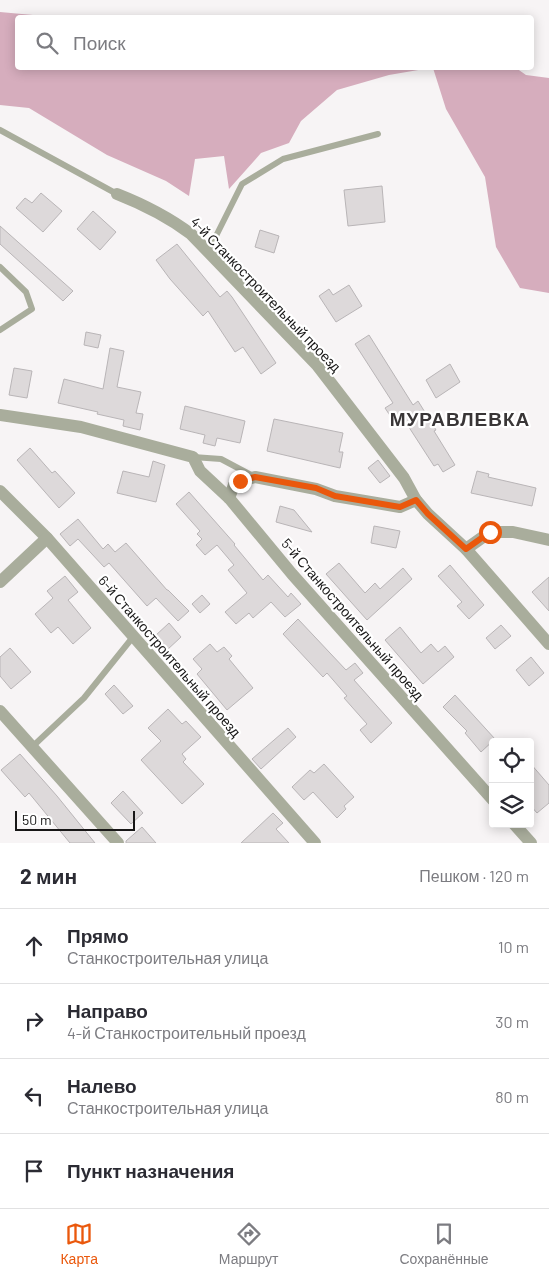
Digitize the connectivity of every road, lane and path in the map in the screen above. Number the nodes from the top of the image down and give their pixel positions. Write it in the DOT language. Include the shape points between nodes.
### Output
graph roads {
  1 [pos="0,130"];
  2 [pos="378,134"];
  3 [pos="117,194"];
  4 [pos="210,254"];
  5 [pos="0,267"];
  6 [pos="0,330"];
  7 [pos="0,415"];
  8 [pos="193,457"];
  9 [pos="255,477"];
  10 [pos="0,491"];
  11 [pos="229,498"];
  12 [pos="416,500"];
  13 [pos="47,538"];
  14 [pos="549,540"];
  15 [pos="466,549"];
  16 [pos="0,582"];
  17 [pos="134,637"];
  18 [pos="549,644"];
  19 [pos="0,711"];
  20 [pos="32,748"];
  21 [pos="489,796"];
  22 [pos="518,828"];
  23 [pos="118,843"];
  24 [pos="315,843"];
  25 [pos="531,843"];
  1 -- 3 [label="lane"];
  2 -- 4 [label="lane" via="283,159 242,184"];
  3 -- 4 [label="street, 4-й Станкостроительный проезд" via="147,205 173,220"];
  4 -- 12 [label="street, 4-й Станкостроительный проезд" via="316,365 404,478"];
  5 -- 6 [label="lane" via="26,292 32,309"];
  7 -- 8 [label="street" via="81,427"];
  8 -- 9 [label="lane" via="221,459"];
  8 -- 11 [label="street, 5-й Станкостроительный проезд" via="200,471"];
  9 -- 11 [label="street" via="234,485"];
  9 -- 12 [label="street" via="400,507"];
  10 -- 13 [label="street, 6-й Станкостроительный проезд"];
  11 -- 21 [label="street, 5-й Станкостроительный проезд" via="292,574"];
  12 -- 15 [label="street, 4-й Станкостроительный проезд"];
  13 -- 16 [label="street"];
  13 -- 17 [label="street, 6-й Станкостроительный проезд"];
  14 -- 15 [label="street" via="512,532 490,532"];
  15 -- 18 [label="street, 4-й Станкостроительный проезд"];
  17 -- 20 [label="lane" via="84,698"];
  17 -- 24 [label="street, 6-й Станкостроительный проезд"];
  19 -- 20 [label="street"];
  20 -- 23 [label="street"];
  22 -- 25 [label="street"];
}
